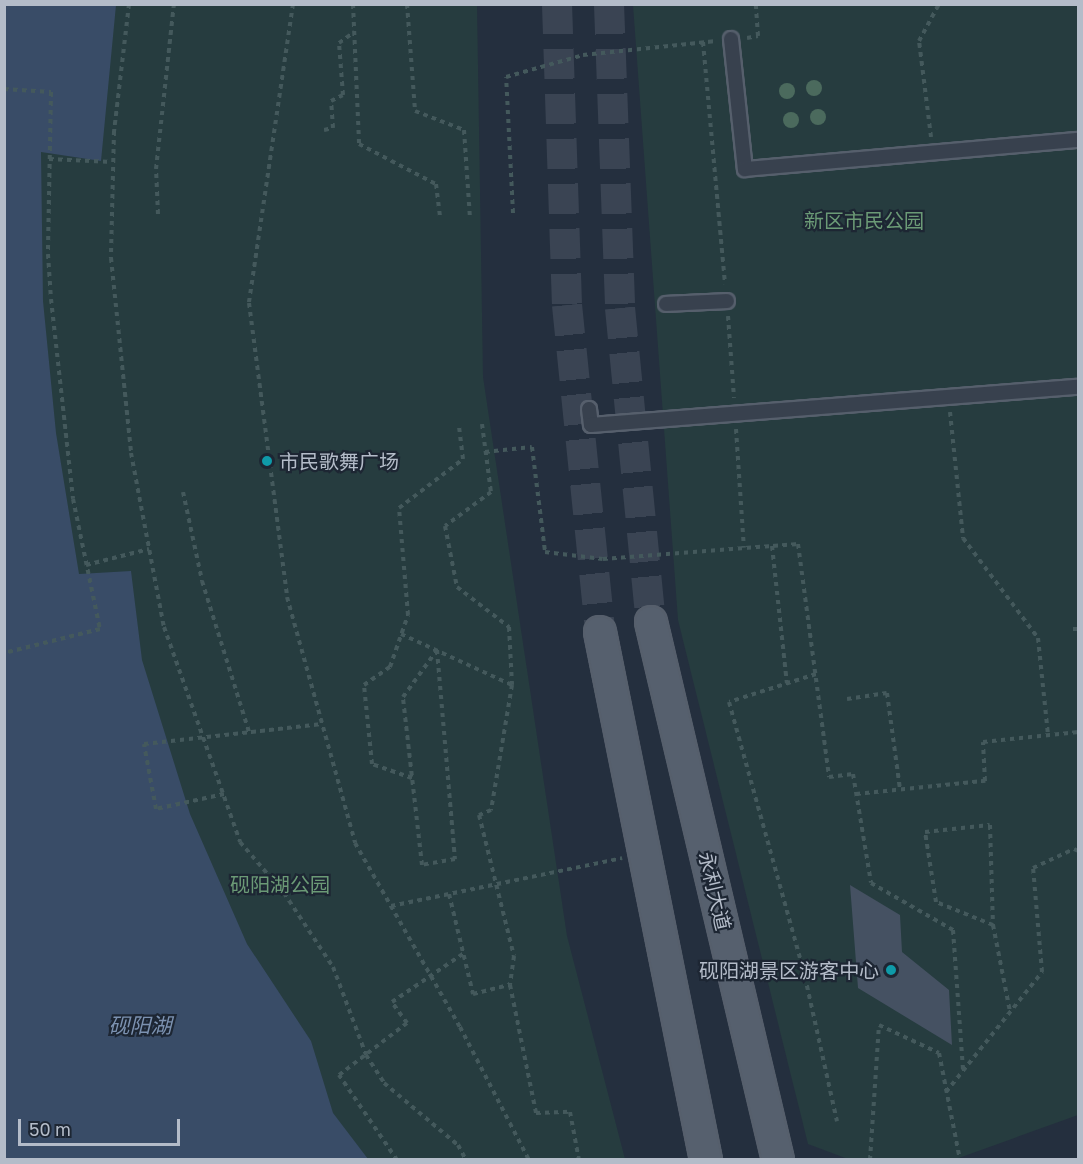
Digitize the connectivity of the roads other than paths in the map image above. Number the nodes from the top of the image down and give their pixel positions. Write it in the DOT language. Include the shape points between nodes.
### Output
graph roads {
  1 [pos="730,39"];
  2 [pos="1078,140"];
  3 [pos="727,301"];
  4 [pos="666,304"];
  5 [pos="1078,387"];
  6 [pos="589,409"];
  7 [pos="651,622"];
  8 [pos="600,632"];
  9 [pos="706,1160"];
  10 [pos="778,1160"];
  1 -- 2 [label="street" via="745,169"];
  3 -- 4 [label="street"];
  5 -- 6 [label="street" via="591,425"];
  7 -- 10 [label="main road, 永利大道"];
  8 -- 9 [label="main road"];
}
